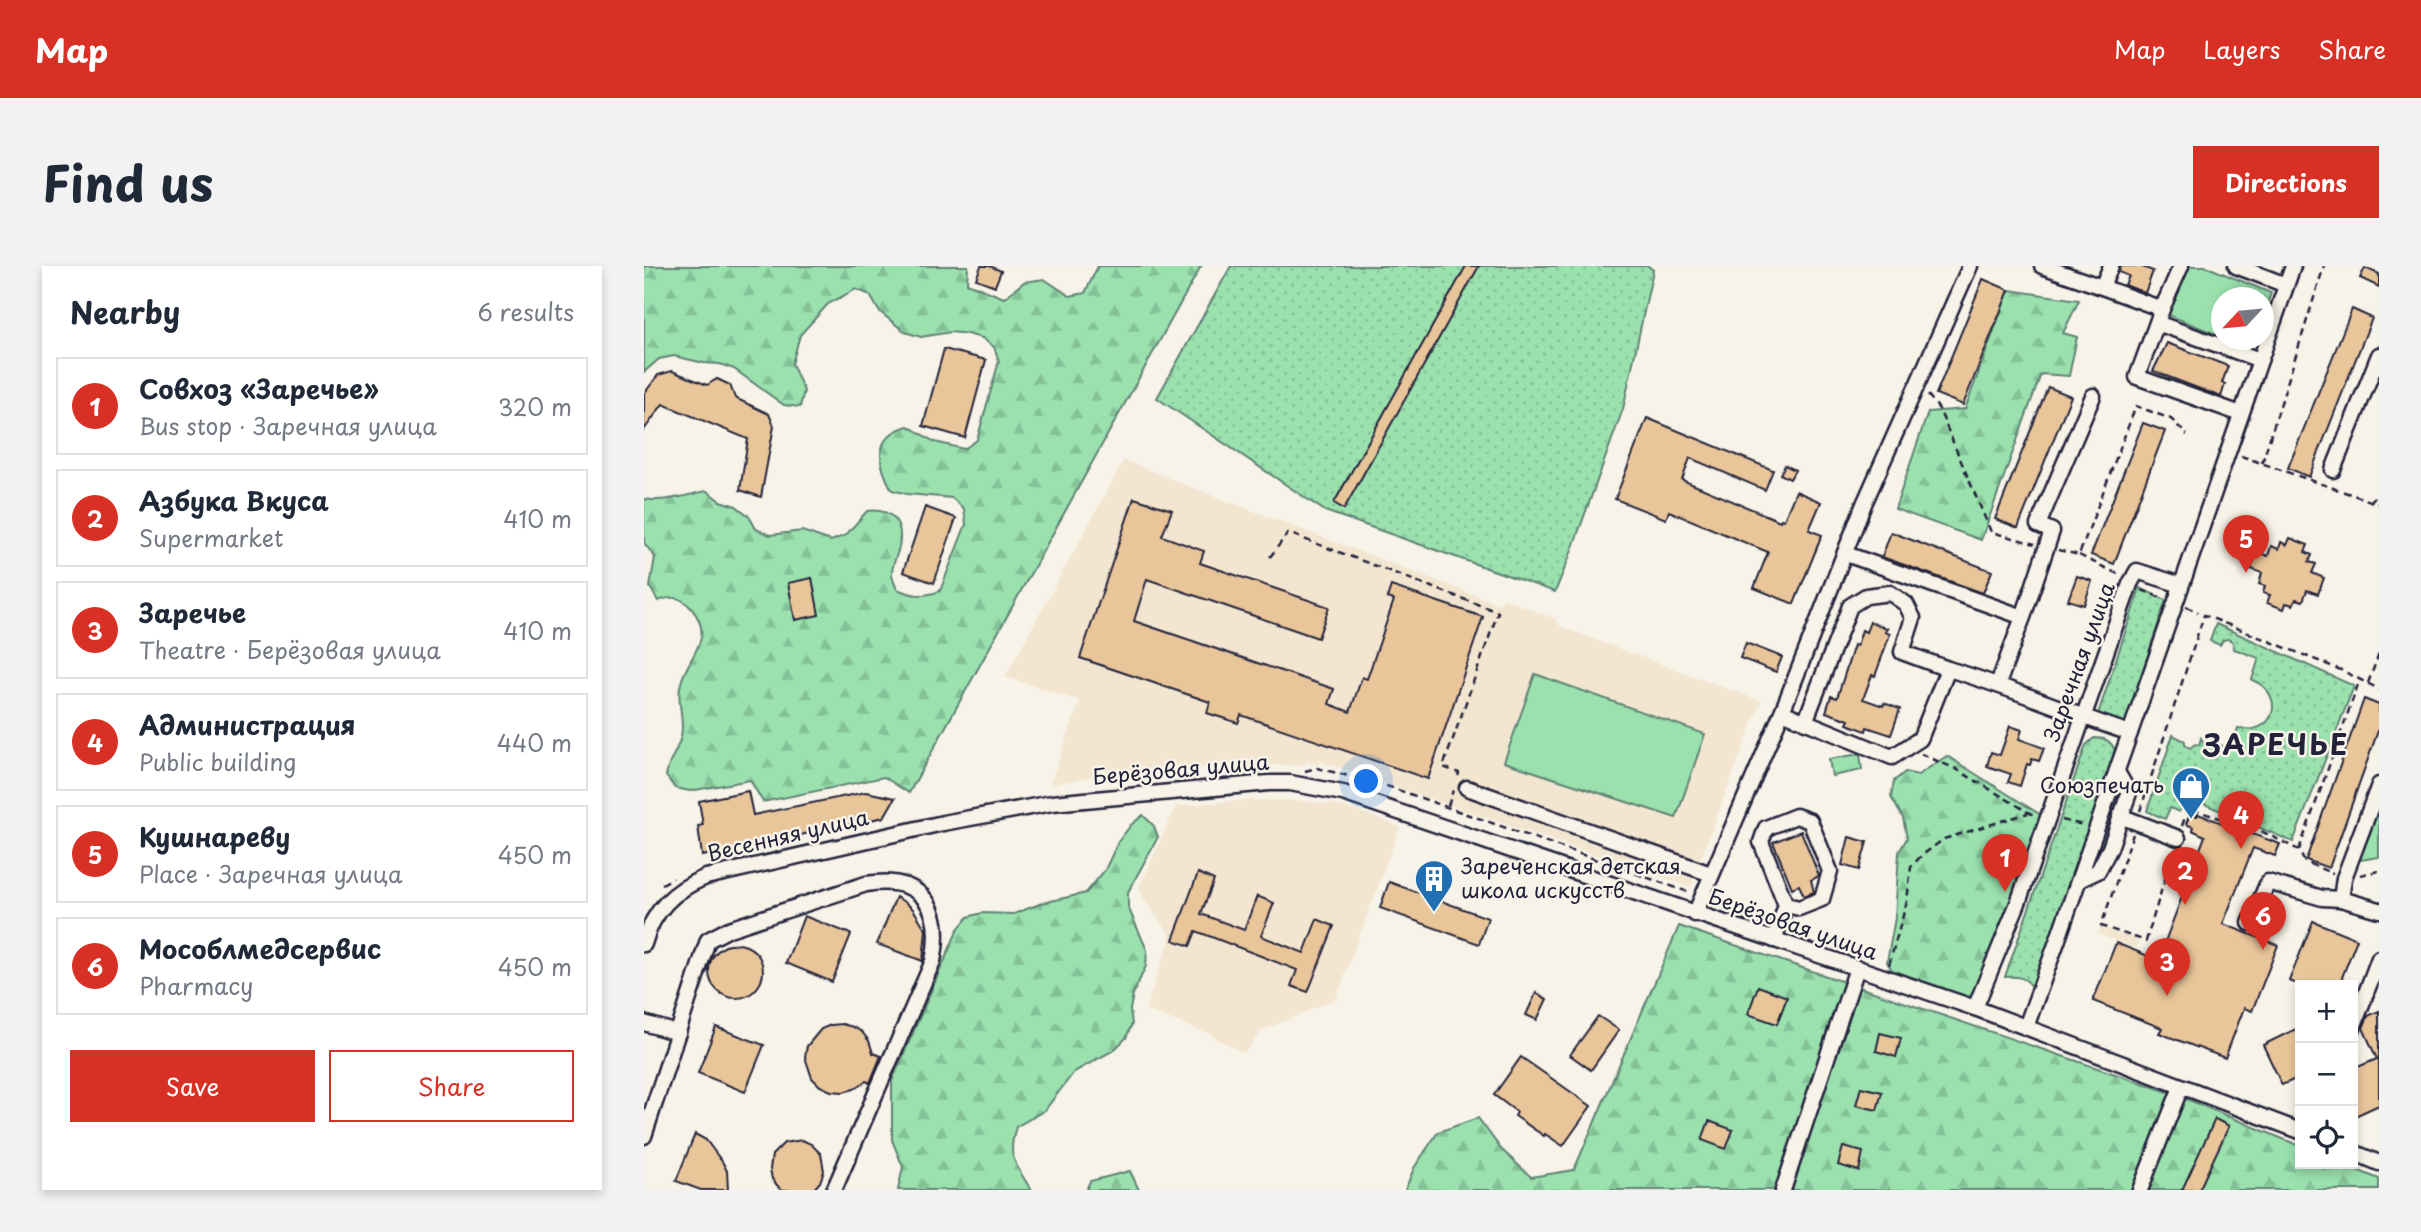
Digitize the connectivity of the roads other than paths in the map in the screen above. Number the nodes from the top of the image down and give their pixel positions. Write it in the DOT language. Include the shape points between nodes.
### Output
graph roads {
  1 [pos="1970,266"];
  2 [pos="2042,266"];
  3 [pos="2111,266"];
  4 [pos="2181,266"];
  5 [pos="2236,266"];
  6 [pos="2293,266"];
  7 [pos="2287,285"];
  8 [pos="2102,287"];
  9 [pos="2160,316"];
  10 [pos="2379,355"];
  11 [pos="2260,360"];
  12 [pos="2093,396"];
  13 [pos="2241,414"];
  14 [pos="2333,470"];
  15 [pos="1846,554"];
  16 [pos="2181,585"];
  17 [pos="2023,617"];
  18 [pos="1948,669"];
  19 [pos="1998,684"];
  20 [pos="1782,712"];
  21 [pos="2081,717"];
  22 [pos="1805,722"];
  23 [pos="2130,733"];
  24 [pos="2117,772"];
  25 [pos="2379,785"];
  26 [pos="1467,788"];
  27 [pos="973,816"];
  28 [pos="2120,816"];
  29 [pos="2178,838"];
  30 [pos="1711,874"];
  31 [pos="2078,880"];
  32 [pos="2341,899"];
  33 [pos="1786,905"];
  34 [pos="2379,910"];
  35 [pos="1695,914"];
  36 [pos="2250,923"];
  37 [pos="1774,940"];
  38 [pos="644,944"];
  39 [pos="2379,958"];
  40 [pos="1857,968"];
  41 [pos="1975,1008"];
  42 [pos="2358,1015"];
  43 [pos="644,1023"];
  44 [pos="2026,1027"];
  45 [pos="678,1032"];
  46 [pos="2181,1087"];
  47 [pos="2295,1129"];
  48 [pos="644,1136"];
  49 [pos="2358,1154"];
  50 [pos="2379,1163"];
  51 [pos="834,1190"];
  52 [pos="1783,1190"];
  53 [pos="2140,1190"];
  1 -- 15 [label="street"];
  2 -- 8 [label="street"];
  3 -- 8 [label="street"];
  4 -- 9 [label="street"];
  5 -- 7 [label="street"];
  6 -- 7 [label="street"];
  7 -- 11 [label="street"];
  8 -- 9 [label="street"];
  9 -- 11 [label="street"];
  9 -- 13 [label="street" via="2137,377"];
  10 -- 14 [label="street"];
  11 -- 13 [label="street"];
  12 -- 17 [label="street" via="2038,526 2052,531"];
  13 -- 16 [label="street"];
  15 -- 17 [label="street"];
  15 -- 20 [label="street"];
  16 -- 21 [label="street, Заречная улица" via="2137,571"];
  16 -- 23 [label="street"];
  17 -- 19 [label="street"];
  18 -- 19 [label="street"];
  18 -- 22 [label="street" via="1920,739 1892,757"];
  18 -- 22 [label="street" via="1902,652 1913,618 1906,604 1890,593 1866,596 1850,606"];
  19 -- 21 [label="street"];
  20 -- 22 [label="street"];
  20 -- 30 [label="street"];
  21 -- 23 [label="street"];
  21 -- 41 [label="street, Заречная улица" via="2018,903"];
  23 -- 24 [label="street"];
  24 -- 28 [label="street" via="2129,793"];
  24 -- 31 [label="street"];
  25 -- 32 [label="street" via="2344,878"];
  26 -- 30 [label="street"];
  27 -- 35 [label="street, Берёзовая улица" via="1236,784 1290,783 1343,793"];
  27 -- 38 [label="street, Весенняя улица" via="706,877 666,901"];
  28 -- 29 [label="street"];
  28 -- 31 [label="street" via="2098,871"];
  30 -- 35 [label="street"];
  31 -- 44 [label="street"];
  32 -- 34 [label="street"];
  32 -- 36 [label="street" via="2268,882"];
  33 -- 33 [label="street" via="1760,842 1766,828 1796,816 1810,821 1830,871 1822,899 1799,908"];
  33 -- 37 [label="street"];
  35 -- 37 [label="street, Берёзовая улица"];
  37 -- 40 [label="street, Берёзовая улица"];
  39 -- 42 [label="street"];
  40 -- 41 [label="street, Берёзовая улица"];
  40 -- 52 [label="street"];
  41 -- 44 [label="street, Берёзовая улица"];
  43 -- 45 [label="street"];
  44 -- 46 [label="street, Берёзовая улица"];
  45 -- 48 [label="street"];
  45 -- 51 [label="street" via="704,948 717,935 866,884 902,883 923,898 936,925 933,961"];
  46 -- 47 [label="street, Берёзовая улица"];
  46 -- 53 [label="street"];
  49 -- 50 [label="street"];
}
